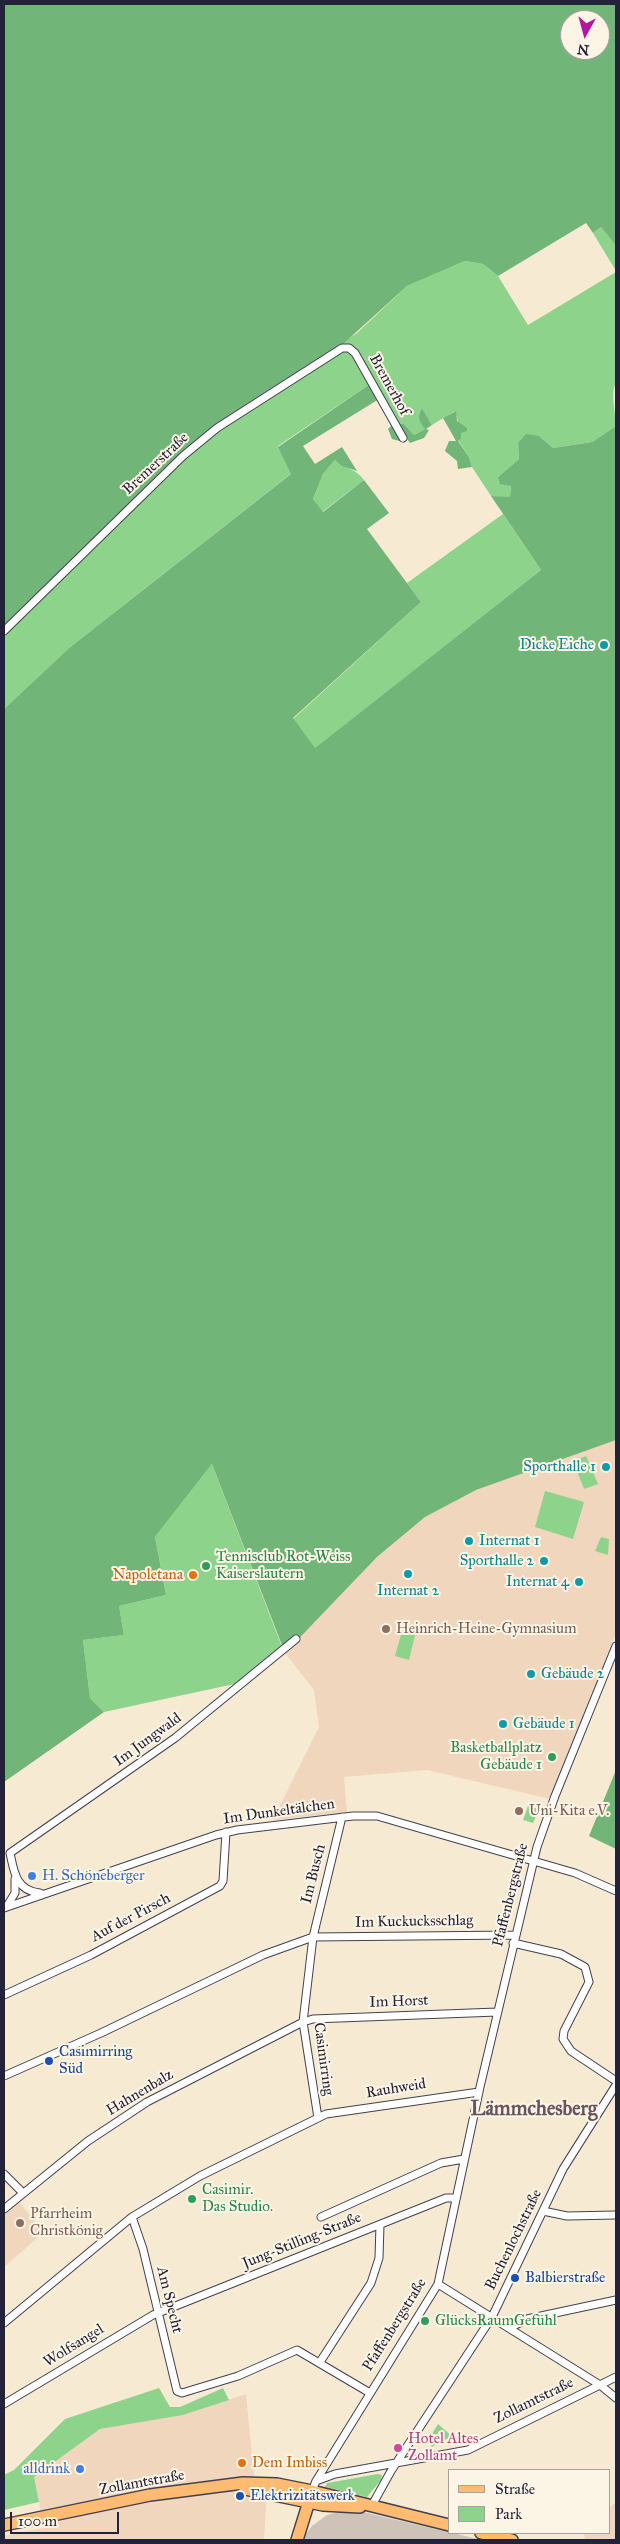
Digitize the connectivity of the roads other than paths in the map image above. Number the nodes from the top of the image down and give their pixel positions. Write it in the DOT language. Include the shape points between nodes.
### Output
graph roads {
  1 [pos="349,348"];
  2 [pos="403,438"];
  3 [pos="4,631"];
  4 [pos="296,1639"];
  5 [pos="616,1646"];
  6 [pos="342,1817"];
  7 [pos="226,1832"];
  8 [pos="7,1854"];
  9 [pos="534,1861"];
  10 [pos="16,1878"];
  11 [pos="616,1891"];
  12 [pos="43,1893"];
  13 [pos="5,1908"];
  14 [pos="313,1937"];
  15 [pos="514,1939"];
  16 [pos="4,1995"];
  17 [pos="497,2012"];
  18 [pos="303,2022"];
  19 [pos="4,2076"];
  20 [pos="616,2081"];
  21 [pos="616,2085"];
  22 [pos="479,2092"];
  23 [pos="318,2118"];
  24 [pos="464,2159"];
  25 [pos="4,2174"];
  26 [pos="23,2193"];
  27 [pos="456,2198"];
  28 [pos="4,2209"];
  29 [pos="542,2211"];
  30 [pos="616,2215"];
  31 [pos="132,2217"];
  32 [pos="322,2217"];
  33 [pos="380,2225"];
  34 [pos="438,2284"];
  35 [pos="616,2300"];
  36 [pos="159,2312"];
  37 [pos="492,2316"];
  38 [pos="4,2323"];
  39 [pos="510,2328"];
  40 [pos="320,2362"];
  41 [pos="616,2377"];
  42 [pos="600,2385"];
  43 [pos="370,2393"];
  44 [pos="616,2398"];
  45 [pos="4,2404"];
  46 [pos="329,2460"];
  47 [pos="397,2464"];
  48 [pos="335,2474"];
  49 [pos="312,2491"];
  50 [pos="372,2507"];
  51 [pos="4,2525"];
  52 [pos="448,2525"];
  53 [pos="485,2534"];
  54 [pos="297,2540"];
  55 [pos="512,2540"];
  1 -- 2 [label="street, Bremerhof" via="358,357"];
  1 -- 3 [label="street, Bremerstraße" via="342,348 217,428 183,456"];
  4 -- 8 [label="street, Im Jungwald" via="169,1742"];
  5 -- 9 [label="street, Pfaffenbergstraße" via="550,1808"];
  6 -- 7 [label="street, Im Dunkeltälchen"];
  6 -- 9 [label="street, Im Dunkeltälchen" via="377,1816"];
  6 -- 14 [label="street, Im Busch"];
  7 -- 12 [label="street, Im Dunkeltälchen"];
  7 -- 16 [label="street, Auf der Pirsch" via="220,1886 91,1955"];
  8 -- 10 [label="street, Im Jungwald"];
  9 -- 11 [label="street, Im Dunkeltälchen"];
  9 -- 15 [label="street, Pfaffenbergstraße"];
  10 -- 12 [label="street" via="27,1890"];
  10 -- 13 [label="street, Im Jungwald" via="15,1894"];
  12 -- 13 [label="street, Im Dunkeltälchen"];
  14 -- 15 [label="street, Im Kuckucksschlag"];
  14 -- 18 [label="street, Casimirring"];
  14 -- 19 [label="street" via="263,1956"];
  15 -- 17 [label="street, Pfaffenbergstraße"];
  15 -- 20 [label="street, Im Kuckucksschlag" via="561,1954 585,1967 589,1982 564,2031 563,2040 571,2051"];
  17 -- 18 [label="street, Im Horst"];
  17 -- 22 [label="street, Pfaffenbergstraße"];
  18 -- 23 [label="street, Casimirring"];
  18 -- 26 [label="street, Hahnenbalz" via="148,2102 88,2140"];
  21 -- 29 [label="street, Buchenlochstraße"];
  22 -- 23 [label="street, Rauhweid" via="326,2114"];
  22 -- 24 [label="street, Pfaffenbergstraße"];
  23 -- 31 [label="street, Casimirring" via="200,2176"];
  24 -- 27 [label="street, Pfaffenbergstraße"];
  24 -- 32 [label="street" via="441,2163"];
  25 -- 26 [label="street"];
  26 -- 28 [label="street, Hahnenbalz"];
  27 -- 33 [label="street, Jung-Stilling-Straße" via="446,2198"];
  27 -- 34 [label="street, Pfaffenbergstraße"];
  29 -- 30 [label="street" via="584,2217"];
  29 -- 37 [label="street, Buchenlochstraße"];
  31 -- 36 [label="street, Am Specht"];
  31 -- 38 [label="street, Casimirring"];
  33 -- 36 [label="street, Jung-Stilling-Straße"];
  33 -- 40 [label="street" via="379,2258 371,2283"];
  34 -- 37 [label="street"];
  34 -- 43 [label="street, Pfaffenbergstraße"];
  35 -- 39 [label="street" via="527,2319"];
  36 -- 40 [label="street, Am Specht" via="177,2391 238,2376 292,2350"];
  36 -- 45 [label="street, Wolfsangel"];
  37 -- 39 [label="street"];
  37 -- 47 [label="street, Buchenlochstraße"];
  39 -- 42 [label="street"];
  40 -- 43 [label="street"];
  41 -- 42 [label="street, Zollamtstraße"];
  42 -- 44 [label="street"];
  42 -- 47 [label="street, Zollamtstraße" via="468,2450"];
  43 -- 46 [label="street, Pfaffenbergstraße"];
  46 -- 48 [label="street" via="328,2468"];
  46 -- 49 [label="street, Pfaffenbergstraße"];
  47 -- 48 [label="street, Zollamtstraße"];
  47 -- 50 [label="street, Buchenlochstraße"];
  48 -- 49 [label="street, Zollamtstraße"];
  49 -- 50 [label="main road"];
  49 -- 51 [label="main road, Zollamtstraße" via="243,2483 150,2495"];
  49 -- 54 [label="main road"];
  50 -- 52 [label="main road"];
  53 -- 55 [label="main road"];
}
